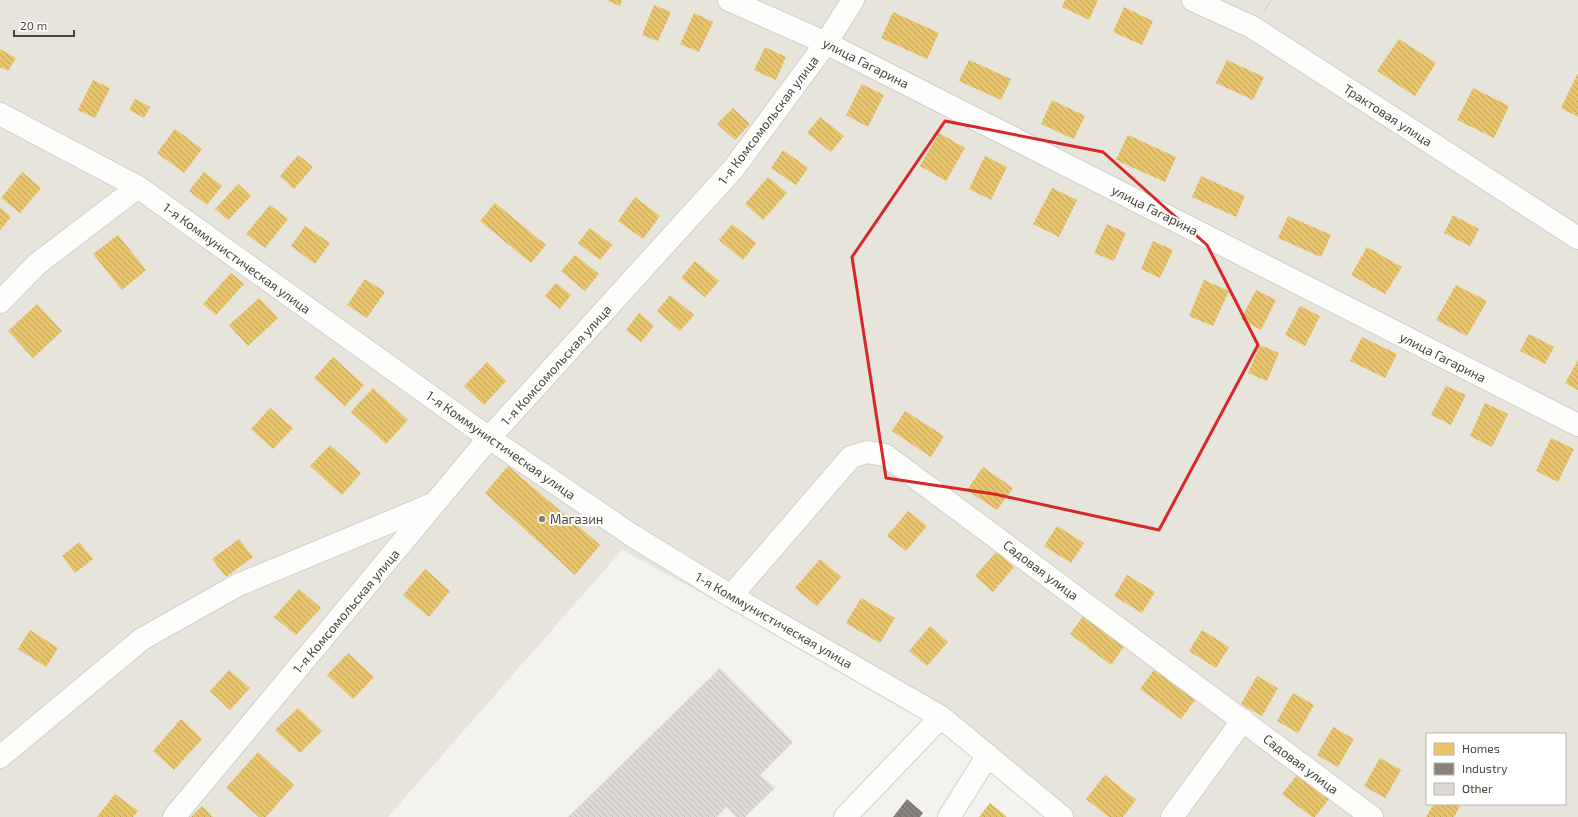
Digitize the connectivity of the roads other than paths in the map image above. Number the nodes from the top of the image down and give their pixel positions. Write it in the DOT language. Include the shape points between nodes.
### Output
graph roads {
  1 [pos="729,0"];
  2 [pos="853,0"];
  3 [pos="1193,0"];
  4 [pos="826,43"];
  5 [pos="0,114"];
  6 [pos="138,187"];
  7 [pos="1578,238"];
  8 [pos="37,264"];
  9 [pos="0,282"];
  10 [pos="0,302"];
  11 [pos="1578,425"];
  12 [pos="489,438"];
  13 [pos="436,503"];
  14 [pos="731,596"];
  15 [pos="941,717"];
  16 [pos="1243,720"];
  17 [pos="988,755"];
  18 [pos="0,757"];
  19 [pos="174,817"];
  20 [pos="845,817"];
  21 [pos="949,817"];
  22 [pos="1062,817"];
  23 [pos="1172,817"];
  24 [pos="1372,817"];
  1 -- 4 [label="street, улица Гагарина"];
  2 -- 4 [label="street, 1-я Комсомольская улица"];
  3 -- 7 [label="street, Трактовая улица" via="1252,28"];
  4 -- 11 [label="street, улица Гагарина"];
  4 -- 12 [label="street, 1-я Комсомольская улица" via="734,168"];
  5 -- 6 [label="street, 1-я Коммунистическая улица"];
  6 -- 8 [label="street"];
  6 -- 12 [label="street, 1-я Коммунистическая улица"];
  8 -- 9 [label="street"];
  8 -- 10 [label="street"];
  12 -- 13 [label="street, 1-я Комсомольская улица"];
  12 -- 14 [label="street, 1-я Коммунистическая улица" via="633,536"];
  13 -- 18 [label="street" via="238,585 142,638"];
  13 -- 19 [label="street, 1-я Комсомольская улица"];
  14 -- 15 [label="street, 1-я Коммунистическая улица"];
  14 -- 16 [label="street, Садовая улица" via="851,457 867,452 885,455"];
  15 -- 17 [label="street, 1-я Коммунистическая улица"];
  15 -- 20 [label="street"];
  16 -- 23 [label="street"];
  16 -- 24 [label="street, Садовая улица"];
  17 -- 21 [label="street"];
  17 -- 22 [label="street, 1-я Коммунистическая улица"];
}
